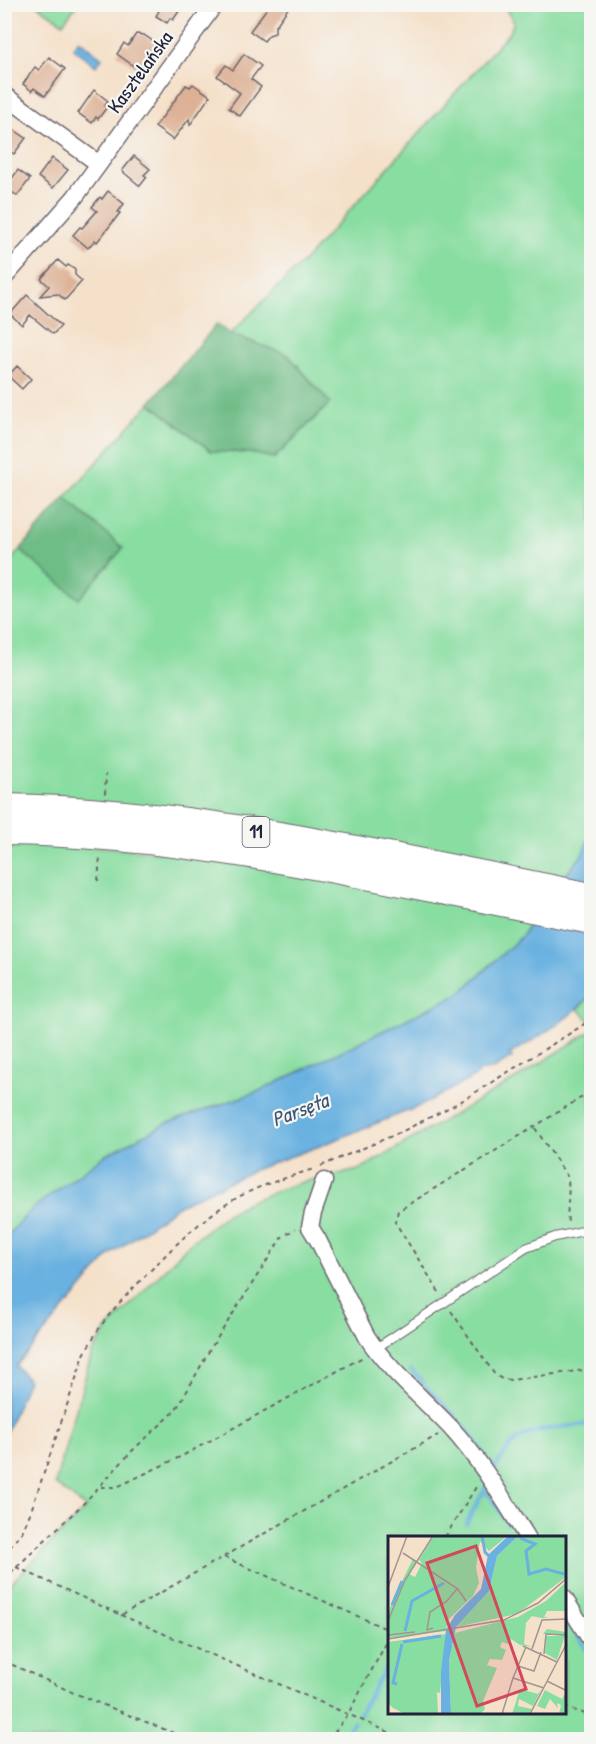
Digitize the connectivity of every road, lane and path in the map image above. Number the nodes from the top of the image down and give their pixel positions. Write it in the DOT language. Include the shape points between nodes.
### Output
graph roads {
  1 [pos="215,4"];
  2 [pos="4,95"];
  3 [pos="99,164"];
  4 [pos="4,278"];
  5 [pos="106,774"];
  6 [pos="105,796"];
  7 [pos="4,807"];
  8 [pos="4,832"];
  9 [pos="100,851"];
  10 [pos="98,881"];
  11 [pos="591,896"];
  12 [pos="591,921"];
  13 [pos="591,1018"];
  14 [pos="591,1091"];
  15 [pos="535,1128"];
  16 [pos="324,1181"];
  17 [pos="310,1227"];
  18 [pos="591,1229"];
  19 [pos="569,1234"];
  20 [pos="441,1303"];
  21 [pos="375,1349"];
  22 [pos="591,1369"];
  23 [pos="451,1428"];
  24 [pos="486,1472"];
  25 [pos="100,1487"];
  26 [pos="591,1504"];
  27 [pos="591,1526"];
  28 [pos="446,1536"];
  29 [pos="526,1536"];
  30 [pos="4,1554"];
  31 [pos="224,1557"];
  32 [pos="16,1567"];
  33 [pos="5,1577"];
  34 [pos="566,1601"];
  35 [pos="121,1615"];
  36 [pos="388,1630"];
  37 [pos="388,1640"];
  38 [pos="591,1642"];
  39 [pos="4,1661"];
  40 [pos="566,1708"];
  41 [pos="348,1714"];
  42 [pos="591,1716"];
  43 [pos="191,1740"];
  44 [pos="329,1740"];
  45 [pos="407,1740"];
  1 -- 3 [label="street, Kasztelańska"];
  2 -- 3 [label="street"];
  3 -- 4 [label="street, Kasztelańska"];
  5 -- 6 [label="path"];
  7 -- 11 [label="main road, 11" via="103,812 206,824"];
  8 -- 12 [label="main road, 11" via="202,848"];
  9 -- 10 [label="path"];
  13 -- 30 [label="path" via="460,1102 346,1156 231,1201 179,1241 95,1332 31,1512"];
  14 -- 15 [label="path"];
  15 -- 19 [label="path" via="567,1176"];
  15 -- 20 [label="path" via="398,1211 395,1222 438,1290"];
  16 -- 17 [label="street"];
  17 -- 21 [label="street"];
  17 -- 25 [label="path" via="282,1237 181,1402"];
  18 -- 19 [label="lane"];
  19 -- 20 [label="lane" via="526,1248"];
  20 -- 21 [label="lane"];
  20 -- 22 [label="path" via="453,1313 495,1375 502,1379"];
  21 -- 23 [label="street"];
  21 -- 25 [label="path" via="184,1455 117,1487"];
  23 -- 24 [label="street"];
  23 -- 31 [label="path"];
  24 -- 28 [label="path"];
  24 -- 29 [label="street"];
  25 -- 32 [label="path"];
  26 -- 27 [label="path"];
  31 -- 35 [label="path"];
  31 -- 36 [label="path"];
  32 -- 33 [label="path"];
  32 -- 35 [label="path"];
  34 -- 38 [label="street"];
  35 -- 41 [label="path"];
  37 -- 41 [label="path"];
  39 -- 43 [label="path" via="74,1694"];
  40 -- 42 [label="path"];
  41 -- 44 [label="path"];
  41 -- 45 [label="path"];
}
